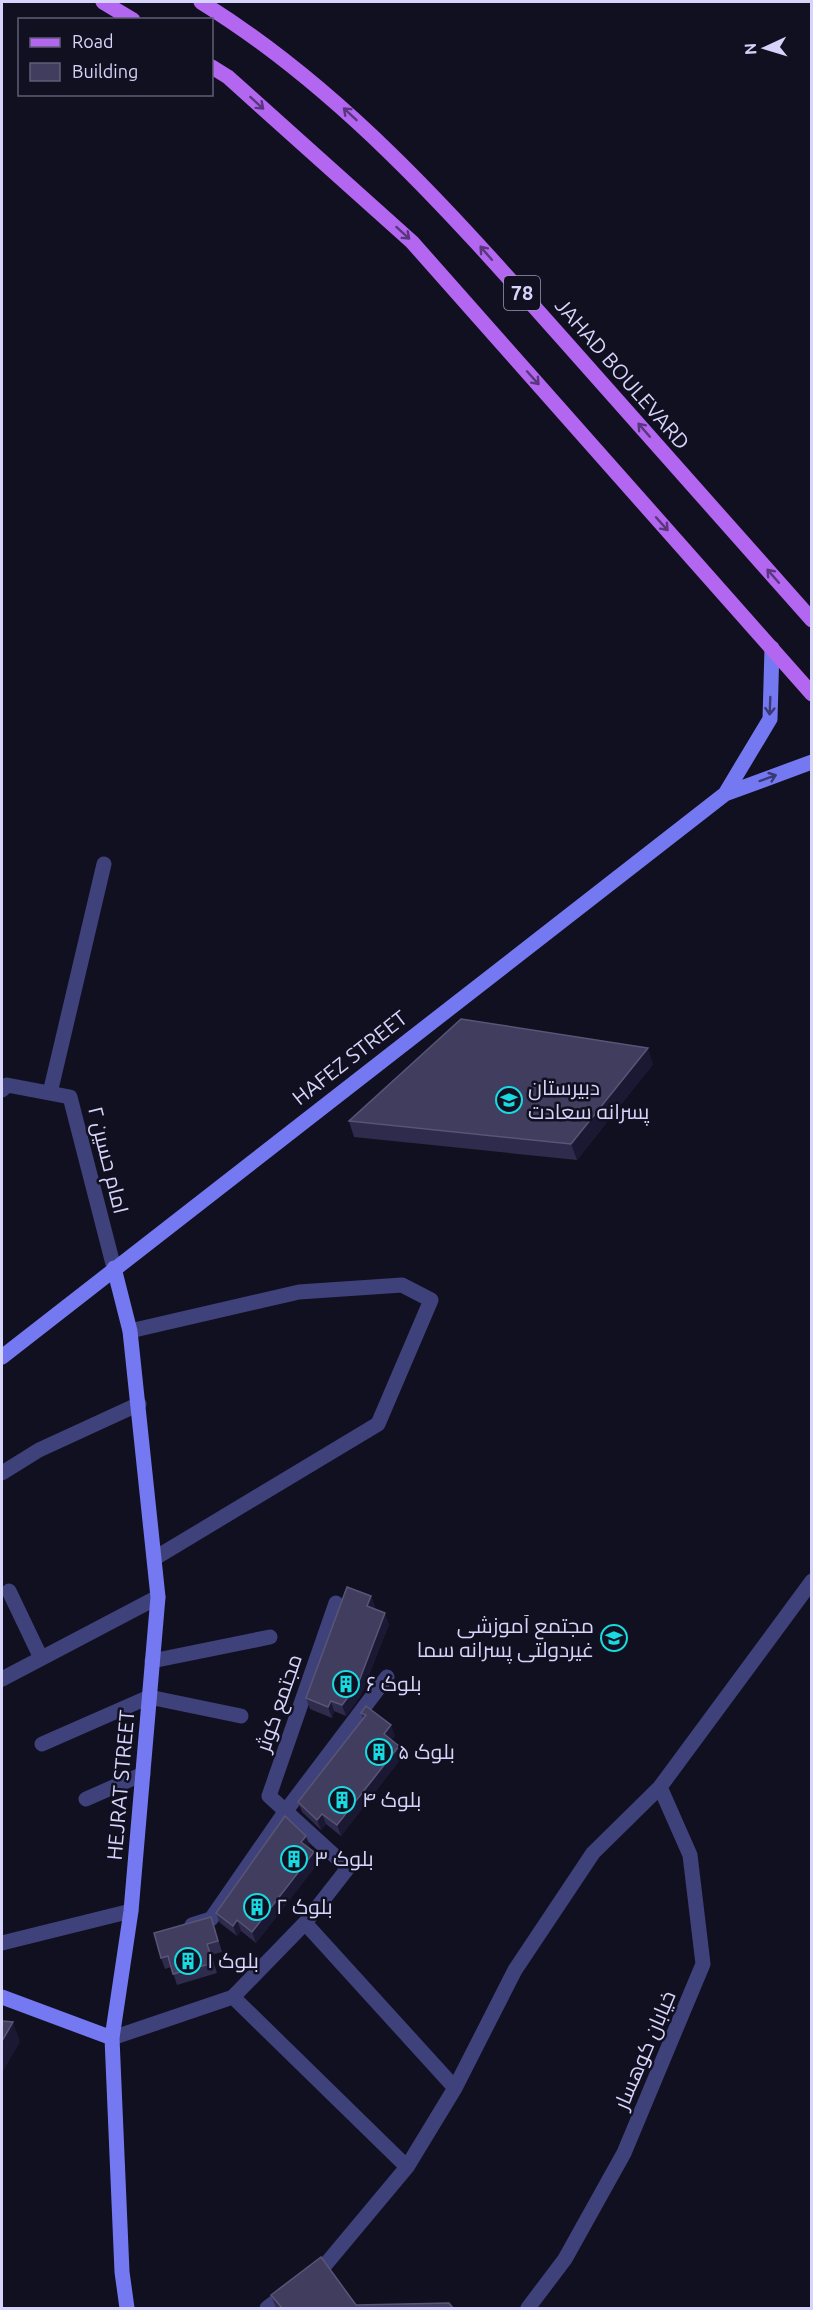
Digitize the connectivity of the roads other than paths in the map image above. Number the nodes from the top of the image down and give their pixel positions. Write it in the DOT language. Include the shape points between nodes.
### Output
graph roads {
  1 [pos="103,2"];
  2 [pos="201,2"];
  3 [pos="130,18"];
  4 [pos="213,68"];
  5 [pos="812,620"];
  6 [pos="772,648"];
  7 [pos="812,694"];
  8 [pos="812,762"];
  9 [pos="725,794"];
  10 [pos="104,864"];
  11 [pos="2,1090"];
  12 [pos="50,1094"];
  13 [pos="114,1268"];
  14 [pos="130,1331"];
  15 [pos="2,1357"];
  16 [pos="139,1404"];
  17 [pos="2,1473"];
  18 [pos="154,1558"];
  19 [pos="812,1581"];
  20 [pos="9,1591"];
  21 [pos="158,1598"];
  22 [pos="336,1603"];
  23 [pos="270,1637"];
  24 [pos="41,1658"];
  25 [pos="152,1661"];
  26 [pos="387,1677"];
  27 [pos="2,1679"];
  28 [pos="149,1697"];
  29 [pos="242,1716"];
  30 [pos="42,1744"];
  31 [pos="143,1774"];
  32 [pos="660,1787"];
  33 [pos="86,1799"];
  34 [pos="285,1812"];
  35 [pos="131,1911"];
  36 [pos="305,1923"];
  37 [pos="181,1928"];
  38 [pos="2,1943"];
  39 [pos="2,1997"];
  40 [pos="233,1997"];
  41 [pos="112,2038"];
  42 [pos="455,2088"];
  43 [pos="407,2167"];
  44 [pos="128,2308"];
  45 [pos="267,2308"];
  46 [pos="528,2308"];
  1 -- 3 [label="main road"];
  5 -- 2 [label="main road, JAHAD BOULEVARD / 78, one-way" via="467,230 347,110 228,18"];
  4 -- 6 [label="main road, 78, one-way" via="412,242"];
  6 -- 7 [label="main road, 78"];
  6 -- 9 [label="street, one-way" via="770,719"];
  9 -- 8 [label="street, one-way"];
  9 -- 13 [label="street, HAFEZ STREET"];
  10 -- 12 [label="street"];
  11 -- 12 [label="street, امام حسین ۲" via="7,1085"];
  12 -- 13 [label="street, امام حسین ۲" via="70,1097"];
  13 -- 14 [label="street, HEJRAT STREET"];
  13 -- 15 [label="street, HAFEZ STREET"];
  14 -- 16 [label="street, HEJRAT STREET"];
  14 -- 18 [label="street" via="299,1292 402,1285 431,1300 378,1424"];
  16 -- 17 [label="street" via="39,1450"];
  16 -- 18 [label="street, HEJRAT STREET"];
  18 -- 21 [label="street, HEJRAT STREET"];
  19 -- 32 [label="street"];
  20 -- 24 [label="street"];
  21 -- 24 [label="street"];
  21 -- 25 [label="street, HEJRAT STREET"];
  22 -- 34 [label="street, مجتمع کوثر" via="269,1796"];
  23 -- 25 [label="street"];
  24 -- 27 [label="street"];
  25 -- 28 [label="street, HEJRAT STREET"];
  26 -- 34 [label="street"];
  28 -- 29 [label="street"];
  28 -- 30 [label="street"];
  28 -- 31 [label="street, HEJRAT STREET"];
  31 -- 33 [label="street"];
  31 -- 35 [label="street, HEJRAT STREET"];
  32 -- 42 [label="street" via="593,1853 515,1970"];
  32 -- 46 [label="street, خیابان کوهسار" via="690,1855 703,1964 624,2153 566,2259"];
  34 -- 36 [label="street, مجتمع کوثر" via="348,1868"];
  34 -- 37 [label="street" via="212,1919"];
  35 -- 38 [label="street"];
  35 -- 41 [label="street, HEJRAT STREET"];
  36 -- 40 [label="street"];
  36 -- 42 [label="street"];
  39 -- 41 [label="street"];
  40 -- 41 [label="street"];
  40 -- 43 [label="street"];
  41 -- 44 [label="street, HEJRAT STREET" via="122,2272"];
  42 -- 43 [label="street"];
  43 -- 45 [label="street" via="326,2264"];
}
